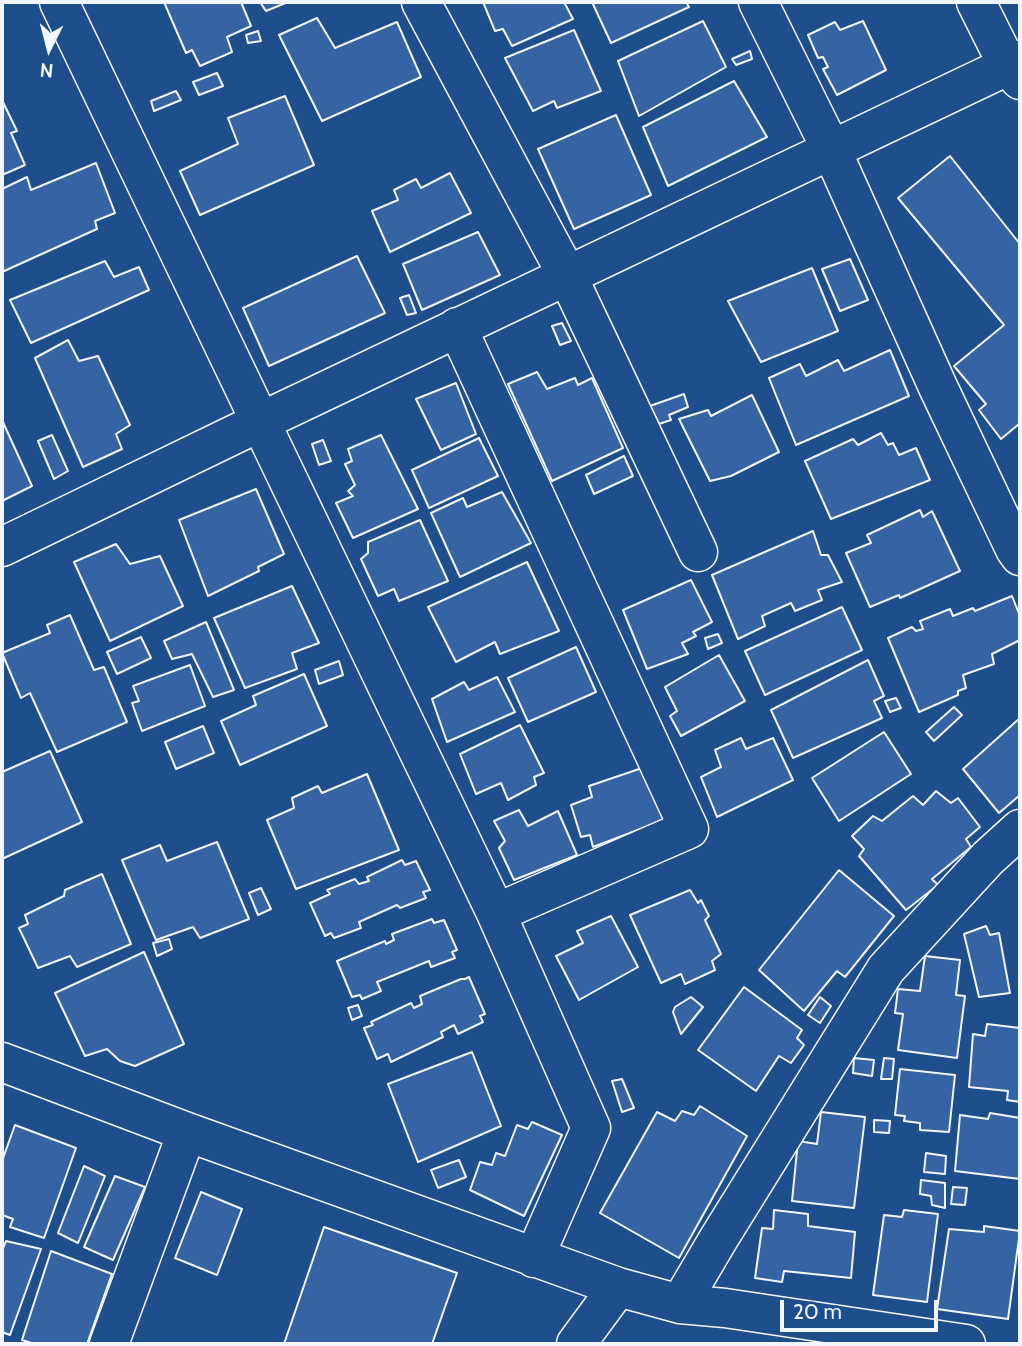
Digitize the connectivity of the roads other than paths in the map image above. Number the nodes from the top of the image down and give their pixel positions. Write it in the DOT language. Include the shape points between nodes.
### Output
graph roads {
  1 [pos="59,2"];
  2 [pos="421,2"];
  3 [pos="758,2"];
  4 [pos="976,2"];
  5 [pos="1016,68"];
  6 [pos="831,149"];
  7 [pos="567,275"];
  8 [pos="457,327"];
  9 [pos="260,422"];
  10 [pos="2,547"];
  11 [pos="698,552"];
  12 [pos="1020,556"];
  13 [pos="1020,830"];
  14 [pos="496,913"];
  15 [pos="3,1067"];
  16 [pos="187,1132"];
  17 [pos="534,1258"];
  18 [pos="618,1287"];
  19 [pos="680,1304"];
  20 [pos="109,1344"];
  21 [pos="576,1344"];
  22 [pos="966,1344"];
  1 -- 9 [label="street"];
  2 -- 7 [label="street"];
  3 -- 6 [label="street"];
  4 -- 5 [label="street"];
  5 -- 6 [label="street"];
  6 -- 7 [label="street"];
  6 -- 12 [label="street"];
  7 -- 8 [label="street"];
  7 -- 11 [label="street"];
  8 -- 9 [label="street"];
  8 -- 14 [label="street" via="690,829"];
  9 -- 10 [label="street"];
  9 -- 14 [label="street"];
  13 -- 19 [label="street" via="988,858 886,969"];
  14 -- 17 [label="street" via="591,1128"];
  15 -- 16 [label="street"];
  16 -- 17 [label="street"];
  16 -- 20 [label="street"];
  17 -- 18 [label="street"];
  18 -- 19 [label="street"];
  18 -- 21 [label="street"];
  19 -- 22 [label="street"];
}
